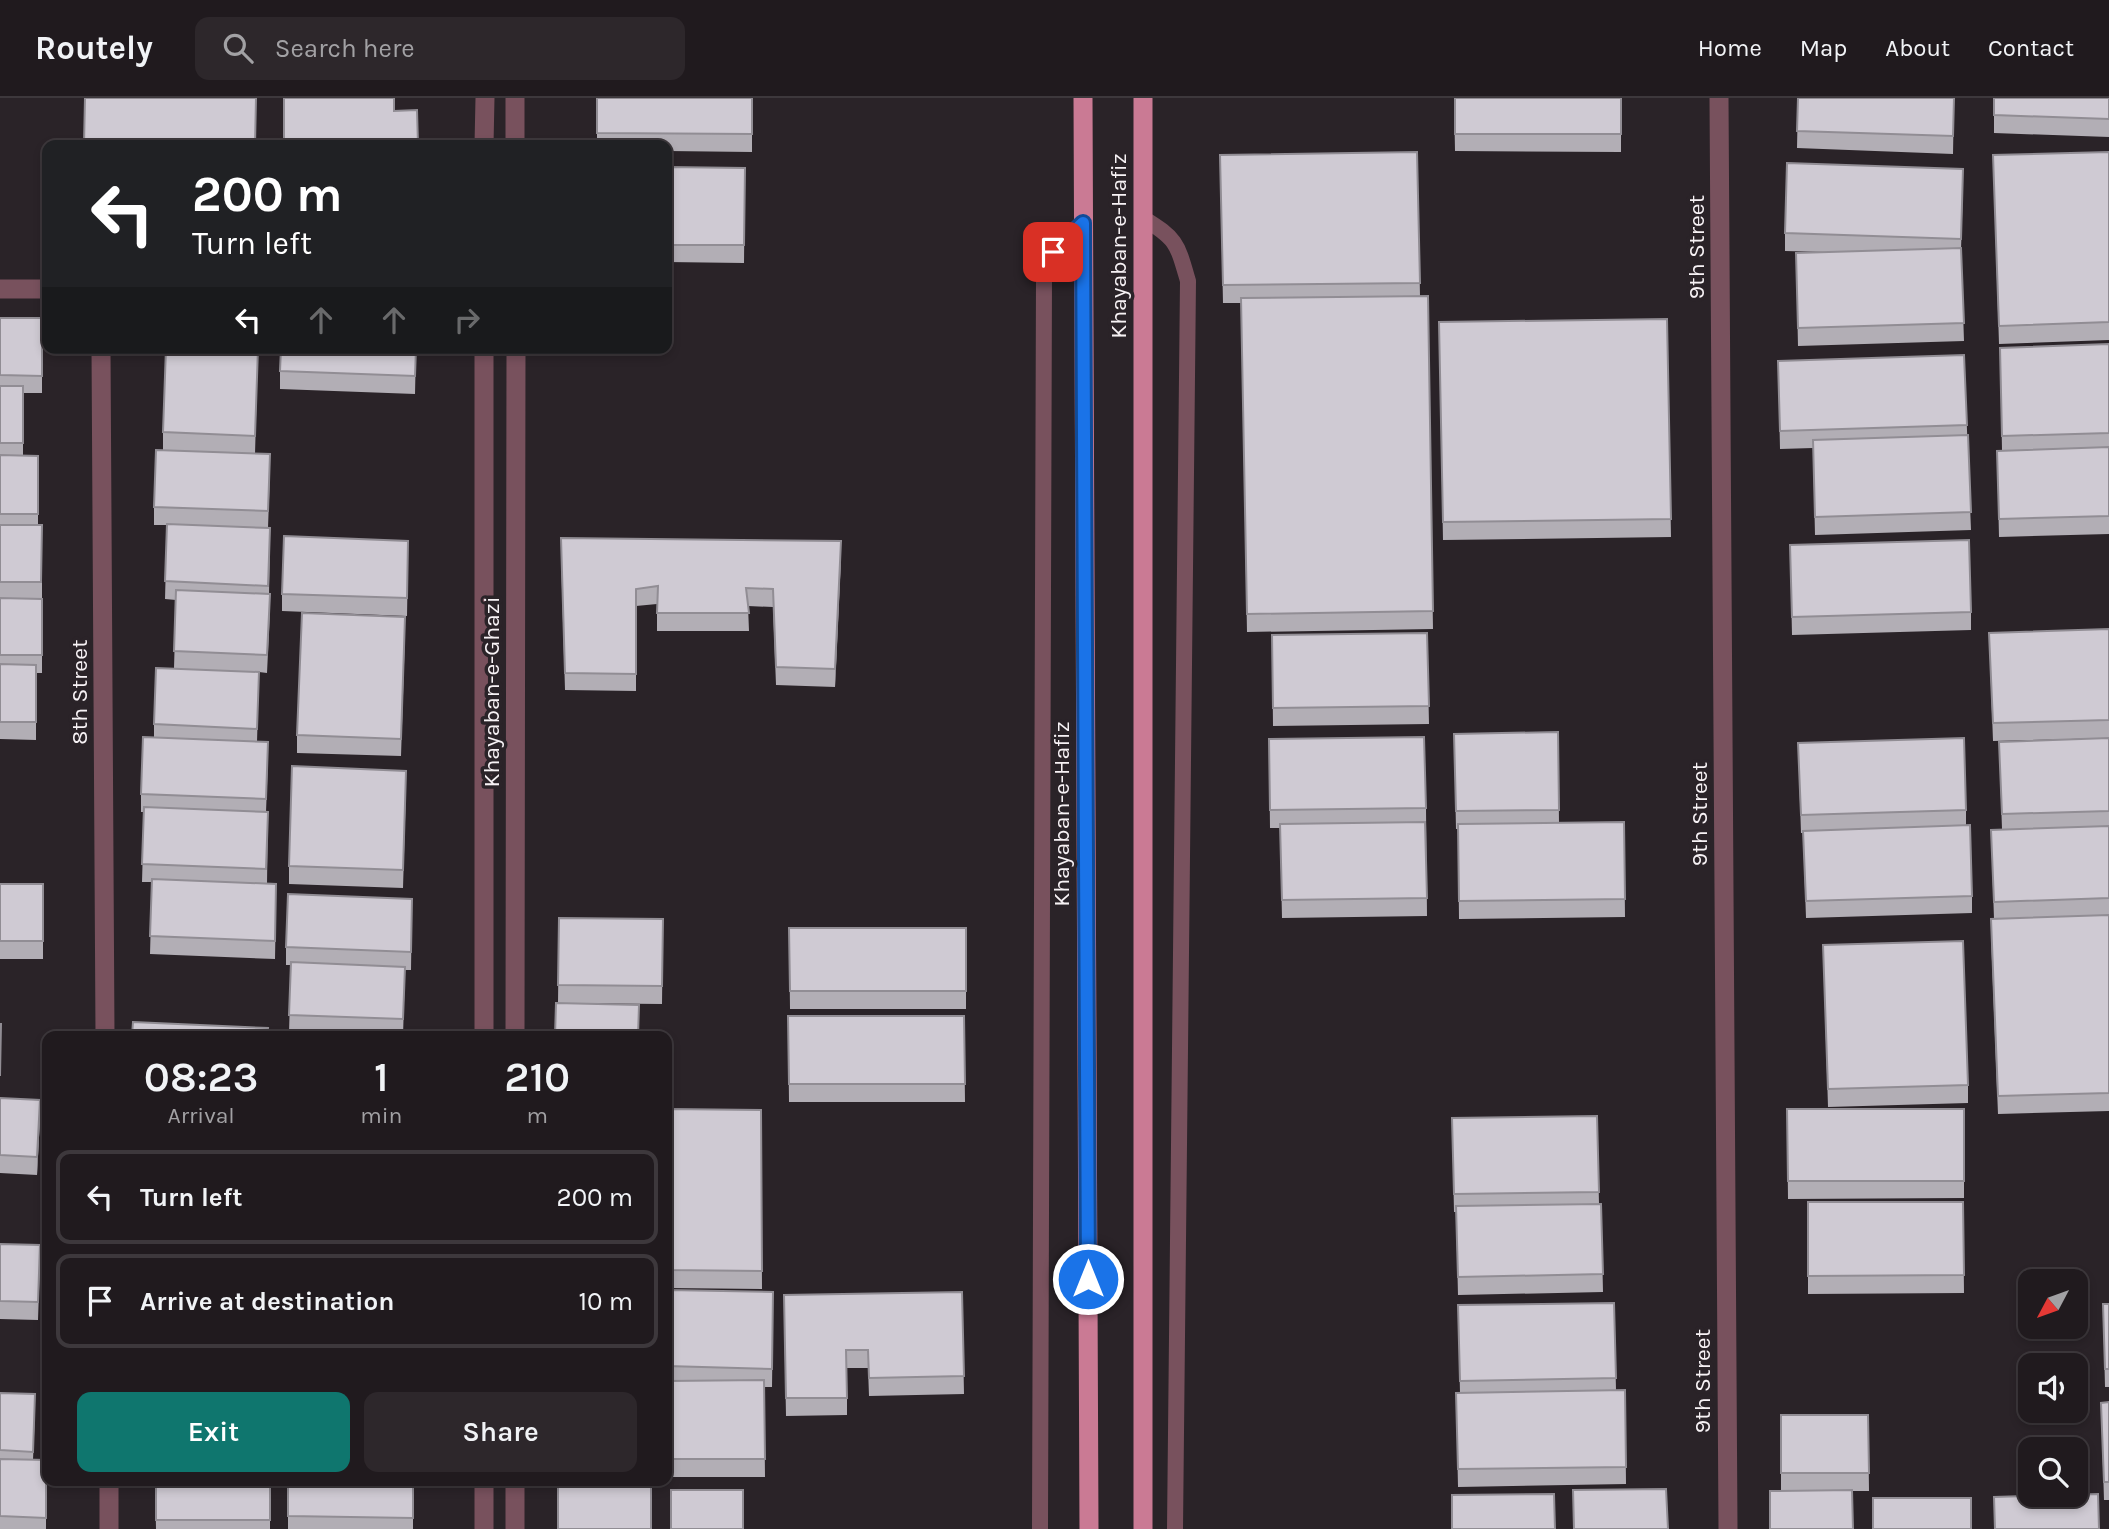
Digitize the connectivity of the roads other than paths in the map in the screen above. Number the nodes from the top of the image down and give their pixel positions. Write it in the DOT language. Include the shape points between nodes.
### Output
graph roads {
  1 [pos="485,98"];
  2 [pos="515,98"];
  3 [pos="1083,98"];
  4 [pos="1143,98"];
  5 [pos="1719,98"];
  6 [pos="484,140"];
  7 [pos="515,140"];
  8 [pos="1143,218"];
  9 [pos="1083,223"];
  10 [pos="0,289"];
  11 [pos="42,289"];
  12 [pos="101,354"];
  13 [pos="484,354"];
  14 [pos="516,354"];
  15 [pos="106,1031"];
  16 [pos="484,1031"];
  17 [pos="515,1031"];
  18 [pos="108,1486"];
  19 [pos="484,1486"];
  20 [pos="514,1486"];
  21 [pos="109,1529"];
  22 [pos="484,1529"];
  23 [pos="514,1529"];
  24 [pos="1040,1529"];
  25 [pos="1089,1529"];
  26 [pos="1143,1529"];
  27 [pos="1175,1529"];
  28 [pos="1727,1529"];
  1 -- 6 [label="street"];
  2 -- 7 [label="street"];
  3 -- 9 [label="main road, Khayaban-e-Hafiz"];
  4 -- 8 [label="main road, Khayaban-e-Hafiz"];
  5 -- 28 [label="street, 9th Street"];
  8 -- 26 [label="main road, Khayaban-e-Hafiz"];
  8 -- 27 [label="lane" via="1170,235 1188,281"];
  9 -- 24 [label="lane" via="1053,252 1044,277"];
  9 -- 25 [label="main road, Khayaban-e-Hafiz"];
  10 -- 11 [label="street"];
  12 -- 15 [label="street, 8th Street"];
  13 -- 16 [label="street, Khayaban-e-Ghazi"];
  14 -- 17 [label="street, Khayaban-e-Ghazi"];
  18 -- 21 [label="street"];
  19 -- 22 [label="street"];
  20 -- 23 [label="street"];
}
